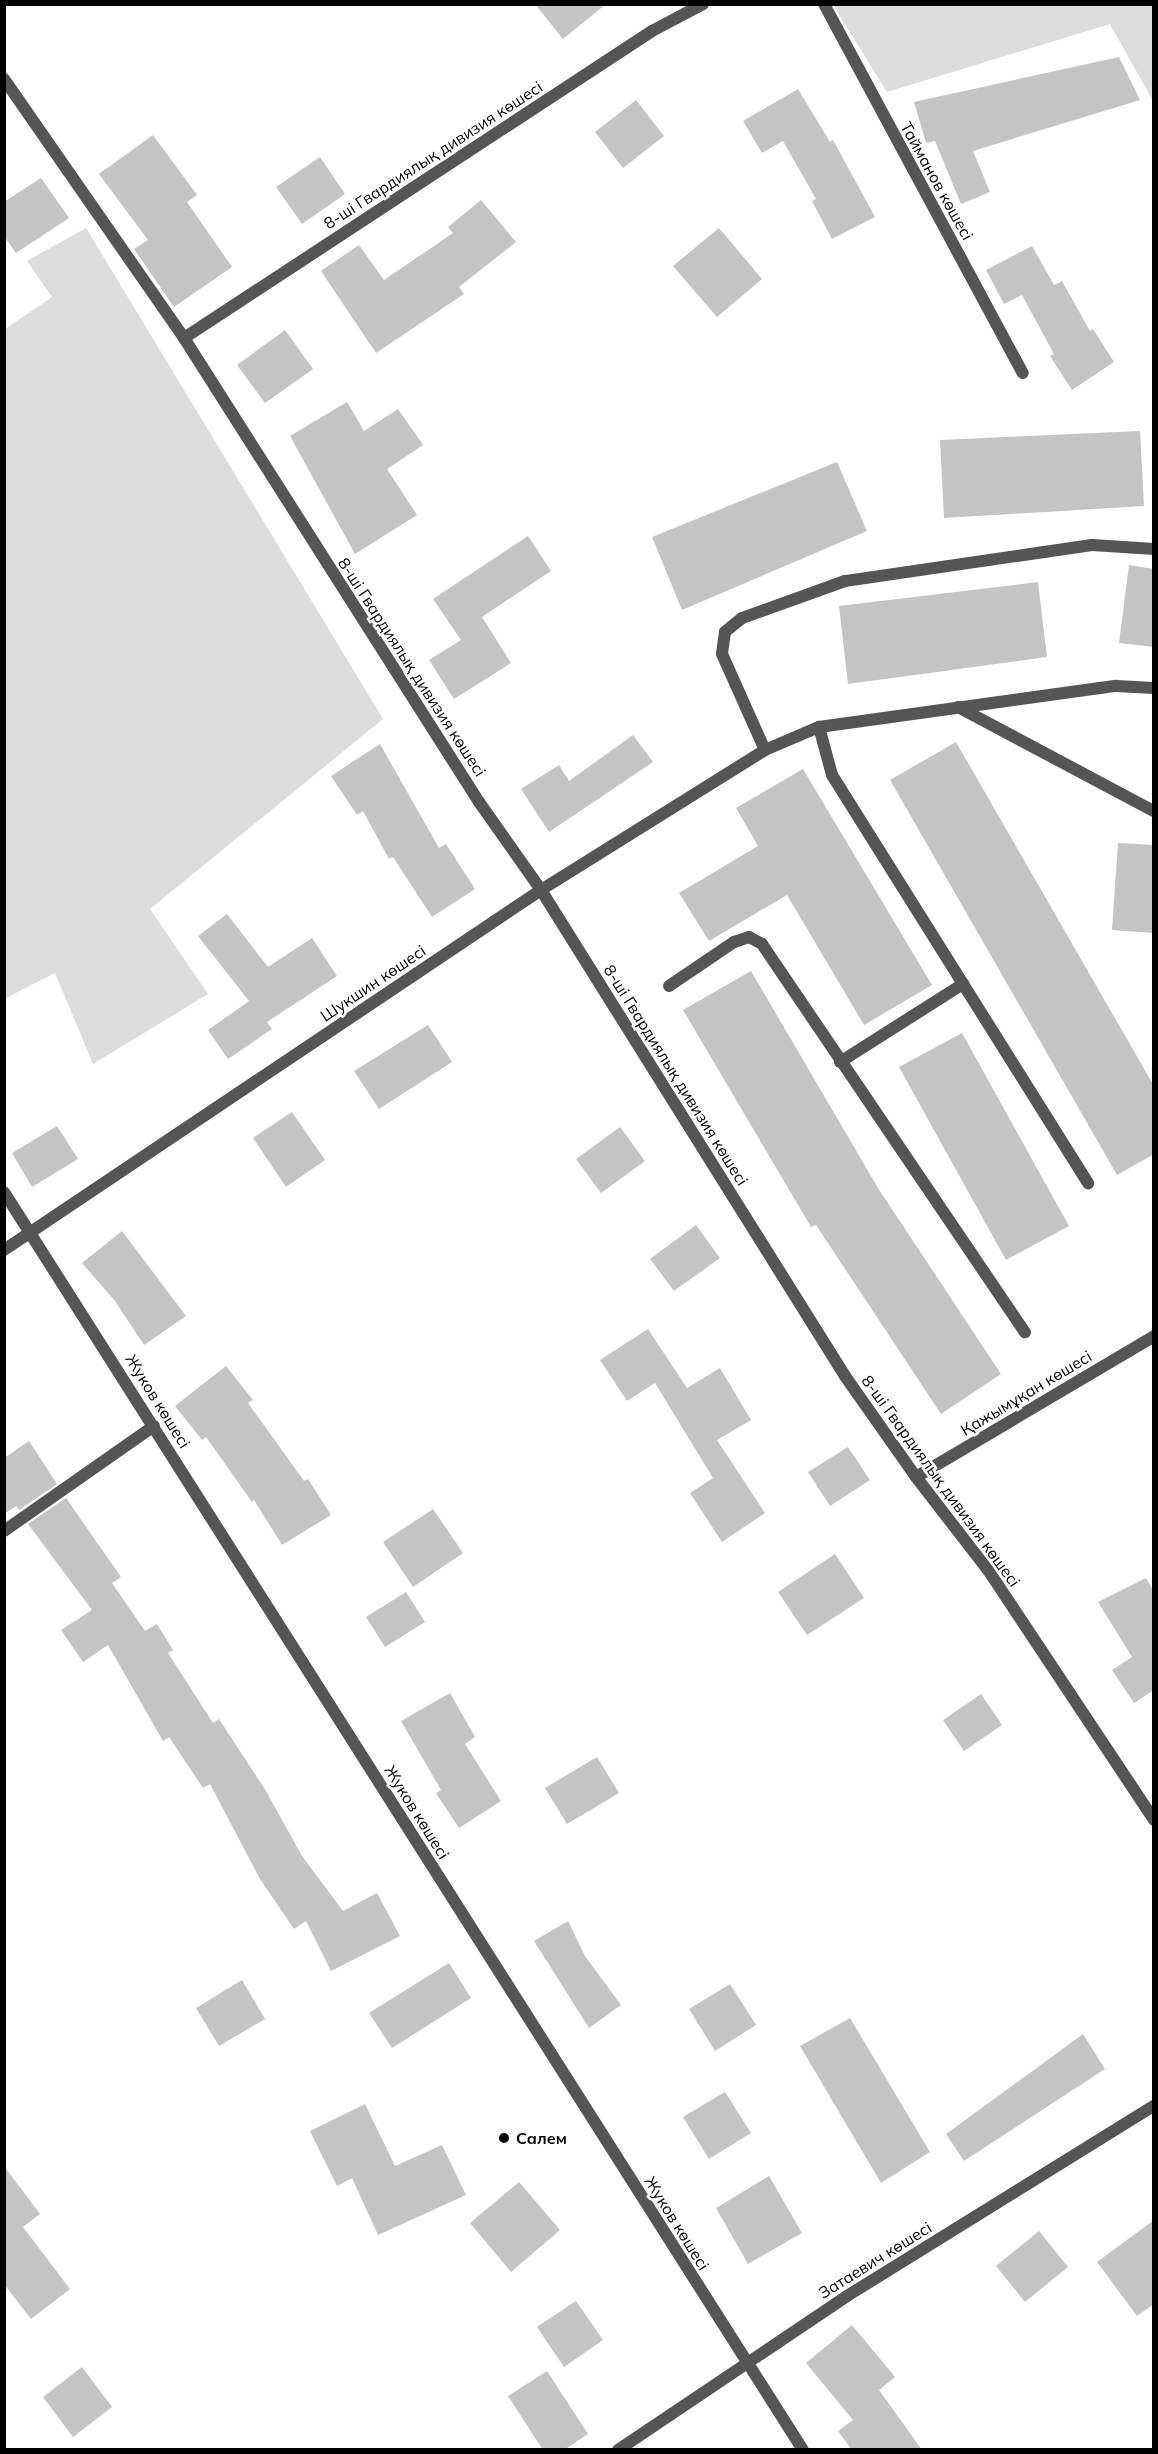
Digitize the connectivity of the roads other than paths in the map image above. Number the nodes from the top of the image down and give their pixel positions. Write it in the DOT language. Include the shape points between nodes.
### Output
graph roads {
  1 [pos="703,4"];
  2 [pos="824,4"];
  3 [pos="4,79"];
  4 [pos="184,338"];
  5 [pos="1023,373"];
  6 [pos="1154,549"];
  7 [pos="1154,688"];
  8 [pos="958,707"];
  9 [pos="819,727"];
  10 [pos="765,750"];
  11 [pos="1154,811"];
  12 [pos="541,890"];
  13 [pos="963,984"];
  14 [pos="669,986"];
  15 [pos="840,1062"];
  16 [pos="1088,1183"];
  17 [pos="4,1192"];
  18 [pos="31,1232"];
  19 [pos="4,1250"];
  20 [pos="1025,1332"];
  21 [pos="1154,1336"];
  22 [pos="154,1426"];
  23 [pos="915,1478"];
  24 [pos="4,1531"];
  25 [pos="1154,1820"];
  26 [pos="1154,2106"];
  27 [pos="745,2362"];
  28 [pos="618,2450"];
  29 [pos="803,2450"];
  1 -- 4 [label="street, 8-ші Гвардиялық дивизия көшесі" via="652,31"];
  2 -- 5 [label="street, Тайманов көшесі"];
  3 -- 4 [label="street, 8-ші Гвардиялық дивизия көшесі"];
  4 -- 12 [label="street, 8-ші Гвардиялық дивизия көшесі" via="466,782"];
  6 -- 10 [label="street" via="1092,545 845,581 742,618 725,632 722,654"];
  7 -- 8 [label="street, Шукшин көшесі" via="1116,686"];
  8 -- 9 [label="street, Шукшин көшесі"];
  8 -- 11 [label="street"];
  9 -- 10 [label="street, Шукшин көшесі"];
  9 -- 13 [label="street" via="831,775"];
  10 -- 12 [label="street, Шукшин көшесі"];
  12 -- 18 [label="street, Шукшин көшесі"];
  12 -- 23 [label="street, 8-ші Гвардиялық дивизия көшесі" via="845,1376"];
  13 -- 15 [label="street"];
  13 -- 16 [label="street"];
  14 -- 15 [label="street" via="734,942 749,937 762,944"];
  15 -- 20 [label="street"];
  17 -- 18 [label="street, Жуков көшесі"];
  18 -- 19 [label="street, Шукшин көшесі"];
  18 -- 22 [label="street, Жуков көшесі"];
  21 -- 23 [label="street, Қажымұқан көшесі"];
  22 -- 24 [label="street"];
  22 -- 27 [label="street, Жуков көшесі"];
  23 -- 25 [label="street, 8-ші Гвардиялық дивизия көшесі" via="988,1570"];
  26 -- 27 [label="street, Затаевич көшесі"];
  27 -- 28 [label="street, Затаевич көшесі"];
  27 -- 29 [label="street, Жуков көшесі"];
}
